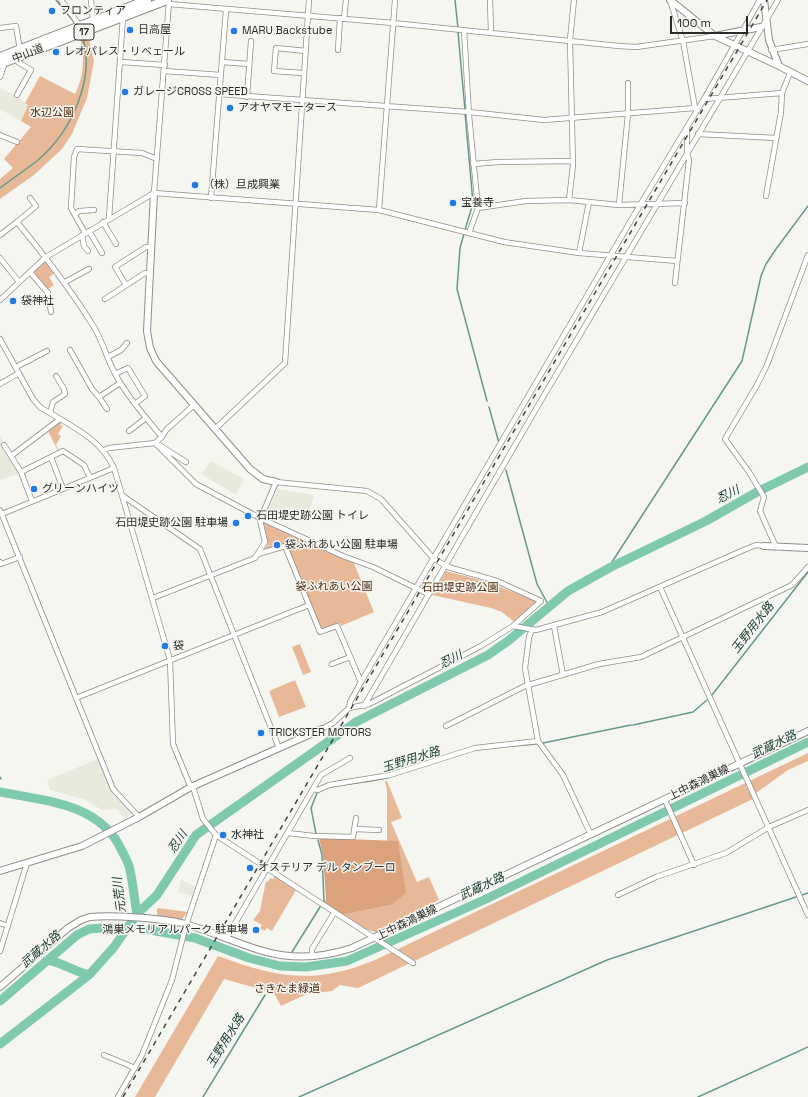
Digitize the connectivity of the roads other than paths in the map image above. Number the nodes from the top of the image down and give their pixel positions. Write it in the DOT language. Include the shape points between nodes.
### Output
graph roads {
  1 [pos="61,0"];
  2 [pos="91,0"];
  3 [pos="147,0"];
  4 [pos="308,0"];
  5 [pos="346,0"];
  6 [pos="395,0"];
  7 [pos="490,0"];
  8 [pos="574,0"];
  9 [pos="670,0"];
  10 [pos="760,0"];
  11 [pos="764,0"];
  12 [pos="778,0"];
  13 [pos="169,1"];
  14 [pos="226,10"];
  15 [pos="307,16"];
  16 [pos="123,17"];
  17 [pos="342,19"];
  18 [pos="766,20"];
  19 [pos="93,21"];
  20 [pos="393,23"];
  21 [pos="80,26"];
  22 [pos="761,27"];
  23 [pos="0,28"];
  24 [pos="464,30"];
  25 [pos="744,30"];
  26 [pos="490,33"];
  27 [pos="715,36"];
  28 [pos="570,40"];
  29 [pos="251,41"];
  30 [pos="683,41"];
  31 [pos="808,44"];
  32 [pos="735,46"];
  33 [pos="20,50"];
  34 [pos="305,50"];
  35 [pos="338,50"];
  36 [pos="771,50"];
  37 [pos="747,51"];
  38 [pos="16,58"];
  39 [pos="2,61"];
  40 [pos="121,62"];
  41 [pos="222,62"];
  42 [pos="249,64"];
  43 [pos="165,65"];
  44 [pos="779,66"];
  45 [pos="164,71"];
  46 [pos="302,73"];
  47 [pos="790,73"];
  48 [pos="221,75"];
  49 [pos="0,77"];
  50 [pos="808,81"];
  51 [pos="628,83"];
  52 [pos="782,93"];
  53 [pos="219,94"];
  54 [pos="17,95"];
  55 [pos="246,97"];
  56 [pos="720,98"];
  57 [pos="704,99"];
  58 [pos="302,101"];
  59 [pos="386,107"];
  60 [pos="697,109"];
  61 [pos="469,112"];
  62 [pos="628,114"];
  63 [pos="571,119"];
  64 [pos="687,128"];
  65 [pos="698,134"];
  66 [pos="0,135"];
  67 [pos="776,138"];
  68 [pos="17,142"];
  69 [pos="114,151"];
  70 [pos="687,154"];
  71 [pos="157,159"];
  72 [pos="573,162"];
  73 [pos="473,164"];
  74 [pos="154,193"];
  75 [pos="766,196"];
  76 [pos="30,198"];
  77 [pos="211,198"];
  78 [pos="569,200"];
  79 [pos="588,202"];
  80 [pos="684,203"];
  81 [pos="296,204"];
  82 [pos="658,204"];
  83 [pos="619,205"];
  84 [pos="640,205"];
  85 [pos="478,208"];
  86 [pos="94,210"];
  87 [pos="379,210"];
  88 [pos="75,214"];
  89 [pos="109,218"];
  90 [pos="16,222"];
  91 [pos="103,222"];
  92 [pos="85,233"];
  93 [pos="469,233"];
  94 [pos="0,235"];
  95 [pos="116,244"];
  96 [pos="151,247"];
  97 [pos="88,251"];
  98 [pos="102,253"];
  99 [pos="579,253"];
  100 [pos="808,255"];
  101 [pos="612,256"];
  102 [pos="46,257"];
  103 [pos="626,257"];
  104 [pos="0,258"];
  105 [pos="677,261"];
  106 [pos="89,269"];
  107 [pos="30,272"];
  108 [pos="150,273"];
  109 [pos="19,282"];
  110 [pos="65,282"];
  111 [pos="674,283"];
  112 [pos="126,285"];
  113 [pos="105,299"];
  114 [pos="0,300"];
  115 [pos="51,312"];
  116 [pos="0,340"];
  117 [pos="127,343"];
  118 [pos="70,350"];
  119 [pos="47,351"];
  120 [pos="108,357"];
  121 [pos="16,367"];
  122 [pos="19,373"];
  123 [pos="115,374"];
  124 [pos="56,376"];
  125 [pos="120,383"];
  126 [pos="0,384"];
  127 [pos="99,397"];
  128 [pos="135,404"];
  129 [pos="194,405"];
  130 [pos="107,409"];
  131 [pos="50,413"];
  132 [pos="146,418"];
  133 [pos="60,419"];
  134 [pos="215,429"];
  135 [pos="129,431"];
  136 [pos="162,437"];
  137 [pos="155,443"];
  138 [pos="4,445"];
  139 [pos="104,450"];
  140 [pos="11,456"];
  141 [pos="51,457"];
  142 [pos="186,462"];
  143 [pos="114,468"];
  144 [pos="21,472"];
  145 [pos="90,478"];
  146 [pos="276,482"];
  147 [pos="63,489"];
  148 [pos="123,496"];
  149 [pos="32,502"];
  150 [pos="1,512"];
  151 [pos="260,518"];
  152 [pos="764,546"];
  153 [pos="776,547"];
  154 [pos="808,548"];
  155 [pos="258,554"];
  156 [pos="20,557"];
  157 [pos="434,559"];
  158 [pos="0,562"];
  159 [pos="445,566"];
  160 [pos="808,567"];
  161 [pos="210,575"];
  162 [pos="660,587"];
  163 [pos="416,589"];
  164 [pos="428,594"];
  165 [pos="153,598"];
  166 [pos="309,605"];
  167 [pos="514,626"];
  168 [pos="554,626"];
  169 [pos="532,630"];
  170 [pos="234,634"];
  171 [pos="682,638"];
  172 [pos="350,657"];
  173 [pos="170,660"];
  174 [pos="332,664"];
  175 [pos="563,675"];
  176 [pos="361,682"];
  177 [pos="529,685"];
  178 [pos="76,698"];
  179 [pos="364,706"];
  180 [pos="349,708"];
  181 [pos="446,726"];
  182 [pos="322,730"];
  183 [pos="808,731"];
  184 [pos="538,741"];
  185 [pos="279,748"];
  186 [pos="350,758"];
  187 [pos="740,766"];
  188 [pos="191,787"];
  189 [pos="314,789"];
  190 [pos="666,802"];
  191 [pos="808,810"];
  192 [pos="139,817"];
  193 [pos="356,818"];
  194 [pos="769,827"];
  195 [pos="355,829"];
  196 [pos="379,830"];
  197 [pos="288,833"];
  198 [pos="216,835"];
  199 [pos="591,835"];
  200 [pos="27,863"];
  201 [pos="694,865"];
  202 [pos="268,868"];
  203 [pos="0,871"];
  204 [pos="618,895"];
  205 [pos="334,913"];
  206 [pos="808,915"];
  207 [pos="0,923"];
  208 [pos="8,926"];
  209 [pos="186,927"];
  210 [pos="226,939"];
  211 [pos="377,940"];
  212 [pos="0,951"];
  213 [pos="312,957"];
  214 [pos="413,963"];
  215 [pos="0,987"];
  216 [pos="104,1056"];
  217 [pos="134,1068"];
  218 [pos="118,1097"];
  1 -- 21 [label="street"];
  2 -- 19 [label="street"];
  3 -- 19 [label="highway, 中山道 / 17"];
  4 -- 15 [label="street"];
  5 -- 17 [label="street"];
  6 -- 20 [label="street"];
  7 -- 26 [label="street"];
  8 -- 28 [label="street"];
  9 -- 27 [label="main road"];
  9 -- 30 [label="street"];
  10 -- 25 [label="street"];
  11 -- 18 [label="main road"];
  12 -- 18 [label="street"];
  13 -- 14 [label="street"];
  13 -- 16 [label="highway, 中山道 / 17"];
  13 -- 43 [label="street"];
  14 -- 15 [label="street"];
  14 -- 41 [label="street"];
  15 -- 17 [label="street"];
  15 -- 34 [label="street"];
  16 -- 38 [label="highway, 中山道 / 17"];
  16 -- 40 [label="street"];
  17 -- 20 [label="street"];
  17 -- 35 [label="street"];
  18 -- 22 [label="street"];
  18 -- 36 [label="main road"];
  19 -- 21 [label="highway, 中山道 / 17"];
  20 -- 24 [label="street"];
  20 -- 59 [label="street"];
  21 -- 33 [label="highway, 中山道 / 17"];
  22 -- 25 [label="main road"];
  22 -- 37 [label="street"];
  23 -- 33 [label="street" via="16,26"];
  24 -- 26 [label="street"];
  24 -- 61 [label="street"];
  25 -- 27 [label="main road"];
  25 -- 32 [label="street"];
  26 -- 28 [label="street"];
  27 -- 30 [label="street"];
  27 -- 32 [label="main road"];
  28 -- 30 [label="street" via="630,47"];
  28 -- 63 [label="street"];
  29 -- 42 [label="street"];
  30 -- 60 [label="street"];
  31 -- 36 [label="street"];
  32 -- 37 [label="main road"];
  32 -- 57 [label="street"];
  33 -- 39 [label="highway, 中山道 / 17"];
  34 -- 46 [label="street"];
  34 -- 46 [label="street" via="276,48 274,70"];
  34 -- 58 [label="street"];
  36 -- 44 [label="main road"];
  37 -- 44 [label="main road"];
  37 -- 56 [label="street"];
  38 -- 39 [label="highway, 中山道 / 17"];
  38 -- 54 [label="street" via="31,70"];
  39 -- 49 [label="street"];
  40 -- 43 [label="street"];
  40 -- 69 [label="street"];
  41 -- 42 [label="street"];
  41 -- 48 [label="street"];
  42 -- 55 [label="street"];
  43 -- 45 [label="street"];
  44 -- 47 [label="main road"];
  45 -- 48 [label="street"];
  45 -- 71 [label="street"];
  46 -- 58 [label="street"];
  47 -- 50 [label="main road"];
  47 -- 52 [label="street"];
  48 -- 53 [label="street"];
  51 -- 62 [label="street"];
  52 -- 56 [label="street"];
  52 -- 67 [label="street"];
  53 -- 55 [label="street"];
  53 -- 77 [label="street"];
  55 -- 58 [label="street"];
  56 -- 57 [label="street"];
  56 -- 65 [label="street"];
  57 -- 60 [label="street"];
  58 -- 59 [label="street"];
  58 -- 81 [label="street"];
  59 -- 61 [label="street"];
  59 -- 87 [label="street"];
  60 -- 62 [label="street"];
  60 -- 64 [label="street"];
  61 -- 63 [label="street" via="544,120"];
  61 -- 73 [label="street"];
  62 -- 63 [label="street"];
  62 -- 83 [label="street"];
  63 -- 72 [label="street"];
  64 -- 70 [label="street"];
  64 -- 84 [label="street"];
  65 -- 67 [label="street"];
  65 -- 70 [label="street"];
  66 -- 68 [label="street"];
  67 -- 75 [label="street"];
  69 -- 71 [label="street" via="142,153"];
  69 -- 88 [label="street" via="76,150 71,208"];
  69 -- 89 [label="street"];
  70 -- 80 [label="street" via="690,160"];
  70 -- 82 [label="street"];
  71 -- 74 [label="street"];
  72 -- 73 [label="street"];
  72 -- 78 [label="street"];
  73 -- 85 [label="street"];
  74 -- 77 [label="street"];
  74 -- 89 [label="street"];
  74 -- 96 [label="main road"];
  76 -- 90 [label="street" via="36,206"];
  77 -- 81 [label="street"];
  78 -- 79 [label="street"];
  78 -- 85 [label="street" via="526,201"];
  79 -- 83 [label="street"];
  79 -- 99 [label="street"];
  80 -- 82 [label="street"];
  80 -- 105 [label="street"];
  81 -- 87 [label="street"];
  81 -- 134 [label="street" via="285,363"];
  82 -- 84 [label="street"];
  82 -- 103 [label="street"];
  83 -- 84 [label="street"];
  84 -- 101 [label="street"];
  85 -- 93 [label="street"];
  86 -- 88 [label="street" via="79,211"];
  87 -- 93 [label="street"];
  88 -- 92 [label="street"];
  89 -- 91 [label="street"];
  90 -- 94 [label="street"];
  90 -- 102 [label="street"];
  91 -- 92 [label="street"];
  91 -- 95 [label="street"];
  92 -- 97 [label="street" via="84,246"];
  92 -- 98 [label="street"];
  92 -- 102 [label="street"];
  93 -- 99 [label="street" via="504,242"];
  96 -- 108 [label="main road"];
  96 -- 112 [label="street" via="146,247 115,267"];
  99 -- 101 [label="street"];
  100 -- 153 [label="street" via="767,364 725,439 764,497 760,511"];
  101 -- 103 [label="street"];
  101 -- 157 [label="street"];
  102 -- 107 [label="street"];
  102 -- 110 [label="street"];
  103 -- 105 [label="street"];
  103 -- 159 [label="street"];
  104 -- 109 [label="street"];
  105 -- 111 [label="street"];
  106 -- 110 [label="street"];
  107 -- 109 [label="street"];
  107 -- 115 [label="street" via="48,293"];
  108 -- 112 [label="street" via="145,273"];
  108 -- 129 [label="main road" via="150,348 156,361"];
  109 -- 114 [label="street"];
  110 -- 120 [label="street" via="94,328"];
  112 -- 113 [label="street"];
  116 -- 121 [label="street"];
  117 -- 120 [label="street" via="121,350"];
  118 -- 127 [label="street"];
  119 -- 121 [label="street"];
  120 -- 123 [label="street"];
  121 -- 122 [label="street"];
  122 -- 126 [label="street"];
  122 -- 131 [label="street" via="33,399"];
  123 -- 125 [label="street"];
  123 -- 128 [label="street" via="128,368 145,396"];
  124 -- 131 [label="street" via="65,394 53,402"];
  125 -- 127 [label="street"];
  125 -- 128 [label="street"];
  127 -- 130 [label="street"];
  128 -- 132 [label="street"];
  129 -- 134 [label="main road"];
  129 -- 136 [label="street" via="166,430"];
  131 -- 133 [label="street"];
  132 -- 135 [label="street"];
  132 -- 136 [label="street"];
  133 -- 139 [label="street" via="92,439"];
  133 -- 140 [label="street"];
  134 -- 146 [label="main road" via="250,469 263,479"];
  136 -- 137 [label="street"];
  137 -- 139 [label="street"];
  137 -- 142 [label="street"];
  137 -- 151 [label="street" via="196,484"];
  138 -- 140 [label="street"];
  139 -- 143 [label="street"];
  140 -- 144 [label="street"];
  141 -- 144 [label="street"];
  141 -- 145 [label="street" via="63,451 84,465"];
  141 -- 147 [label="street"];
  143 -- 145 [label="street"];
  143 -- 148 [label="street"];
  144 -- 149 [label="street"];
  145 -- 147 [label="street"];
  146 -- 151 [label="street"];
  146 -- 157 [label="street" via="368,490 381,499"];
  147 -- 149 [label="street"];
  148 -- 161 [label="street" via="200,549"];
  148 -- 165 [label="street"];
  149 -- 150 [label="street"];
  150 -- 156 [label="street"];
  151 -- 155 [label="street" via="265,542"];
  151 -- 163 [label="street" via="373,567"];
  152 -- 153 [label="main road"];
  152 -- 162 [label="street" via="751,547"];
  153 -- 154 [label="main road"];
  155 -- 161 [label="street" via="255,558"];
  155 -- 166 [label="street" via="285,546"];
  156 -- 158 [label="street" via="1,564"];
  156 -- 178 [label="street"];
  157 -- 159 [label="street"];
  157 -- 163 [label="street"];
  159 -- 164 [label="street"];
  159 -- 167 [label="street" via="497,581 541,601"];
  160 -- 171 [label="street" via="795,584"];
  161 -- 165 [label="street"];
  161 -- 170 [label="street"];
  162 -- 168 [label="street" via="602,612"];
  162 -- 171 [label="street"];
  163 -- 164 [label="street"];
  163 -- 176 [label="street"];
  164 -- 179 [label="street"];
  165 -- 173 [label="street"];
  166 -- 170 [label="street"];
  166 -- 172 [label="street" via="320,632 338,626"];
  167 -- 169 [label="street"];
  167 -- 179 [label="street" via="469,653"];
  168 -- 169 [label="street"];
  168 -- 175 [label="street"];
  169 -- 177 [label="street" via="525,665"];
  170 -- 173 [label="street"];
  170 -- 185 [label="street"];
  171 -- 175 [label="street" via="641,657 604,662"];
  171 -- 187 [label="street"];
  172 -- 174 [label="street"];
  172 -- 176 [label="street"];
  173 -- 178 [label="street"];
  173 -- 188 [label="street" via="173,744"];
  175 -- 177 [label="street"];
  176 -- 180 [label="street"];
  177 -- 181 [label="street"];
  177 -- 184 [label="street"];
  178 -- 192 [label="street" via="113,789"];
  179 -- 180 [label="street"];
  180 -- 182 [label="street"];
  182 -- 185 [label="main road"];
  183 -- 187 [label="main road, 上中森鴻巣線"];
  184 -- 189 [label="street" via="475,748 390,775"];
  184 -- 199 [label="street" via="563,774"];
  185 -- 188 [label="main road"];
  186 -- 189 [label="street" via="321,775"];
  187 -- 190 [label="main road, 上中森鴻巣線"];
  187 -- 194 [label="street"];
  188 -- 192 [label="main road"];
  188 -- 198 [label="street" via="203,819"];
  189 -- 197 [label="street"];
  190 -- 199 [label="main road, 上中森鴻巣線"];
  190 -- 201 [label="street"];
  191 -- 194 [label="street"];
  192 -- 200 [label="main road" via="73,849"];
  193 -- 195 [label="street"];
  194 -- 201 [label="street" via="726,853"];
  194 -- 206 [label="street"];
  195 -- 196 [label="street"];
  195 -- 197 [label="street" via="353,837"];
  197 -- 202 [label="street"];
  198 -- 202 [label="street"];
  198 -- 209 [label="street"];
  199 -- 211 [label="main road, 上中森鴻巣線"];
  200 -- 203 [label="main road"];
  200 -- 208 [label="street"];
  201 -- 204 [label="street"];
  202 -- 205 [label="street"];
  202 -- 210 [label="street"];
  205 -- 211 [label="street"];
  205 -- 213 [label="street" via="312,949"];
  207 -- 208 [label="street"];
  208 -- 212 [label="street"];
  209 -- 210 [label="main road, 上中森鴻巣線"];
  209 -- 215 [label="main road, 上中森鴻巣線" via="152,920 90,917 76,922"];
  209 -- 217 [label="street" via="172,980 142,1055"];
  210 -- 213 [label="main road, 上中森鴻巣線" via="271,954"];
  211 -- 213 [label="main road, 上中森鴻巣線" via="345,951"];
  211 -- 214 [label="street"];
  216 -- 217 [label="street"];
  217 -- 218 [label="street"];
}
